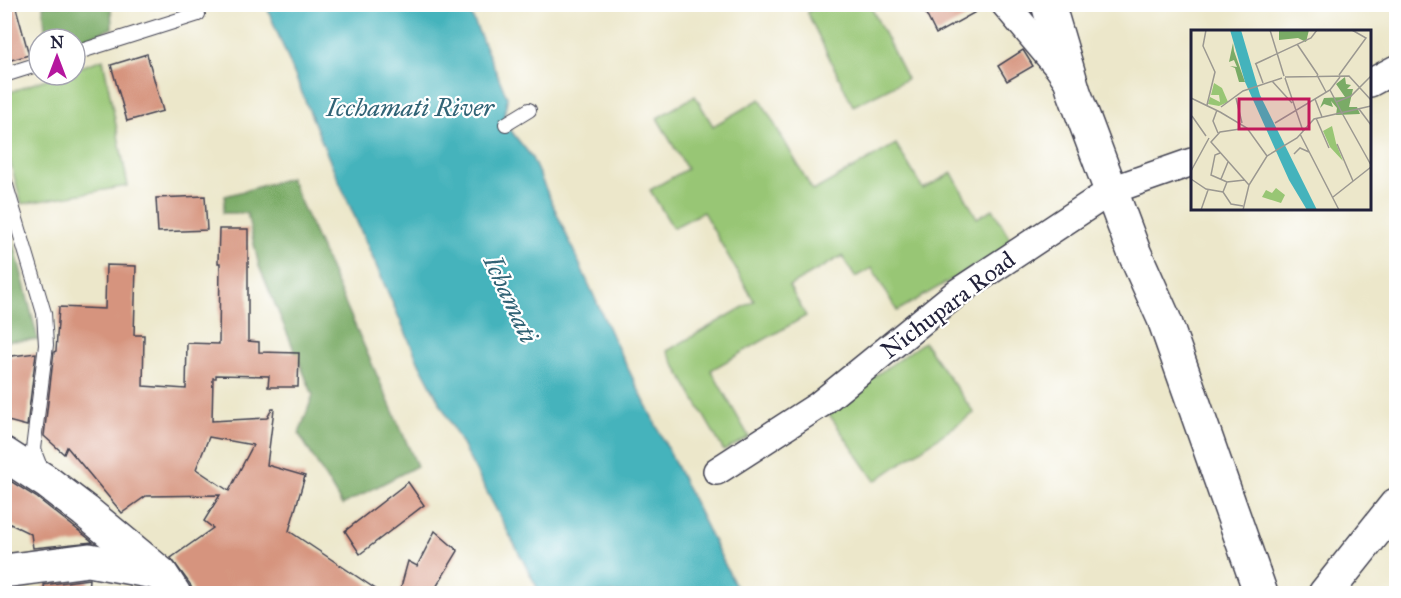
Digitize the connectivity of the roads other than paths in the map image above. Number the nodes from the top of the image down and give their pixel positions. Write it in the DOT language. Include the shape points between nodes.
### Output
graph roads {
  1 [pos="1005,4"];
  2 [pos="1048,4"];
  3 [pos="198,14"];
  4 [pos="87,49"];
  5 [pos="27,68"];
  6 [pos="1396,69"];
  7 [pos="4,75"];
  8 [pos="1371,82"];
  9 [pos="1074,92"];
  10 [pos="529,110"];
  11 [pos="506,124"];
  12 [pos="1191,162"];
  13 [pos="4,179"];
  14 [pos="1112,190"];
  15 [pos="4,454"];
  16 [pos="717,471"];
  17 [pos="47,482"];
  18 [pos="1396,505"];
  19 [pos="4,571"];
  20 [pos="167,584"];
  21 [pos="1261,594"];
  22 [pos="1325,594"];
  1 -- 9 [label="street"];
  2 -- 9 [label="main road"];
  3 -- 4 [label="lane"];
  5 -- 7 [label="lane"];
  6 -- 8 [label="street"];
  9 -- 14 [label="main road"];
  10 -- 11 [label="lane"];
  12 -- 14 [label="street, Nichupara Road"];
  13 -- 17 [label="lane" via="44,313 46,345 33,449"];
  14 -- 16 [label="street, Nichupara Road" via="958,292 819,405"];
  14 -- 21 [label="main road" via="1164,319"];
  15 -- 17 [label="main road"];
  17 -- 20 [label="main road"];
  18 -- 22 [label="main road"];
  19 -- 20 [label="main road" via="89,560"];
}
